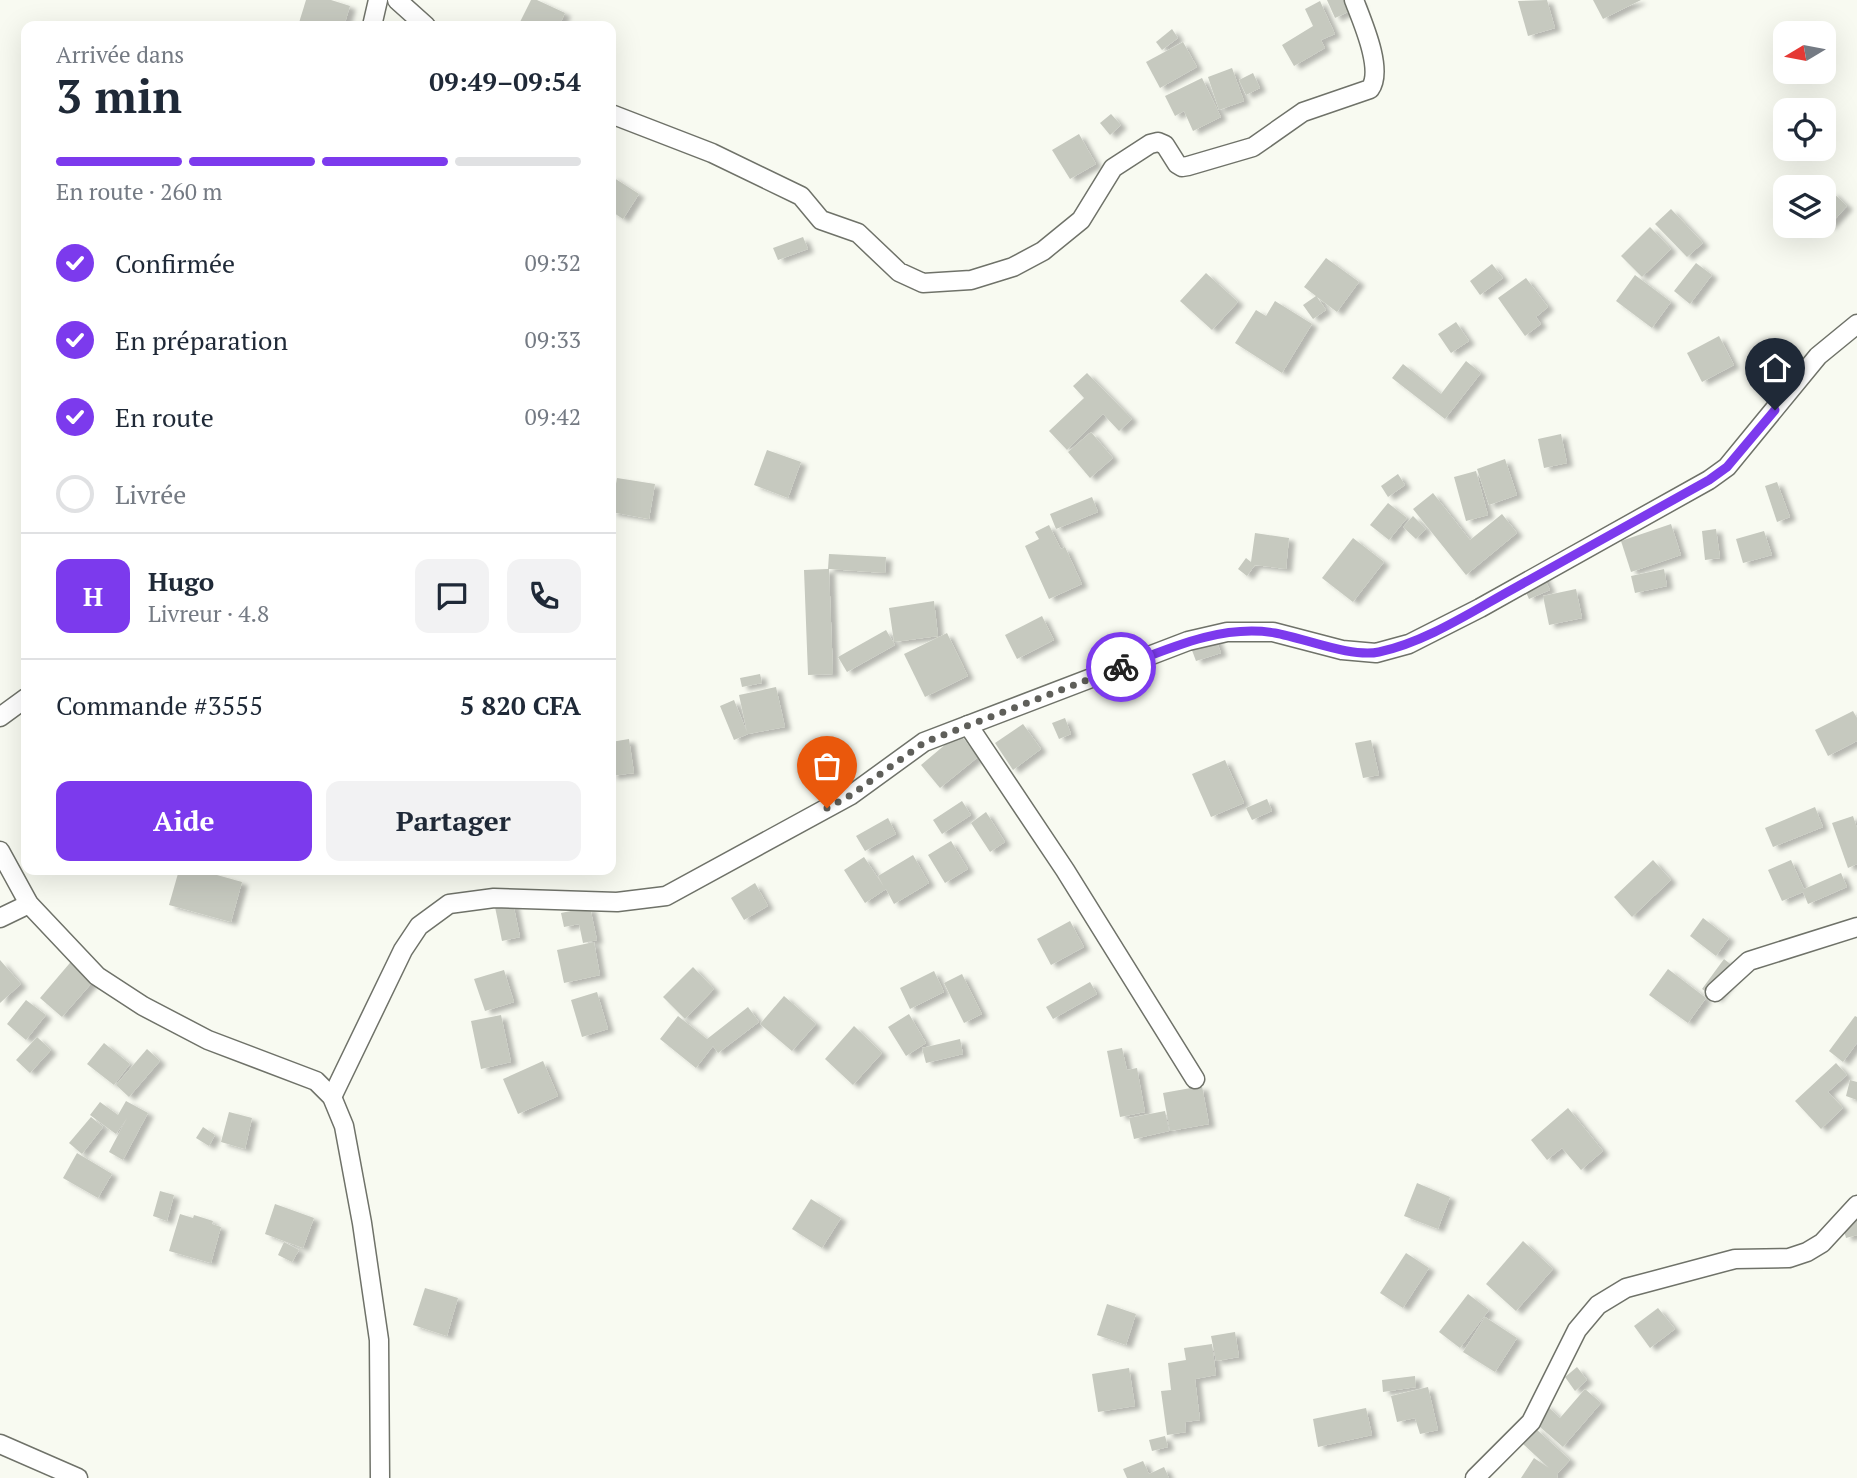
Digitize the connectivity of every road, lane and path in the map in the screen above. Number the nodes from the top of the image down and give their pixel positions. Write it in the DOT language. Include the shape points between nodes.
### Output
graph roads {
  1 [pos="378,0"];
  2 [pos="397,0"];
  3 [pos="1354,0"];
  4 [pos="373,21"];
  5 [pos="420,21"];
  6 [pos="616,116"];
  7 [pos="1857,324"];
  8 [pos="21,702"];
  9 [pos="0,717"];
  10 [pos="968,725"];
  11 [pos="0,851"];
  12 [pos="29,904"];
  13 [pos="0,918"];
  14 [pos="1857,927"];
  15 [pos="1715,992"];
  16 [pos="1195,1079"];
  17 [pos="332,1097"];
  18 [pos="1857,1205"];
  19 [pos="0,1444"];
  20 [pos="78,1478"];
  21 [pos="380,1478"];
  22 [pos="1475,1478"];
  1 -- 4 [label="street"];
  2 -- 5 [label="street"];
  3 -- 6 [label="street" via="1376,77 1370,89 1303,112 1253,148 1188,166 1177,164 1165,145 1150,144 1114,168 1081,220 1043,251 1013,267 971,280 923,283 900,272 858,233 821,220 801,196 712,153"];
  7 -- 10 [label="street" via="1818,356 1727,467 1709,480 1409,644 1376,653 1342,650 1273,632 1227,632 1188,641"];
  8 -- 9 [label="street"];
  10 -- 16 [label="street"];
  10 -- 17 [label="street" via="925,742 851,795 667,896 617,902 494,898 449,904 419,926 403,950"];
  11 -- 12 [label="street"];
  12 -- 13 [label="street"];
  12 -- 17 [label="street" via="97,976 132,999 208,1040 316,1081"];
  14 -- 15 [label="street" via="1749,961"];
  17 -- 21 [label="street" via="344,1126 379,1340"];
  18 -- 22 [label="street" via="1822,1243 1807,1252 1789,1258 1735,1259 1626,1288 1598,1305 1577,1330 1531,1422"];
  19 -- 20 [label="street"];
}
